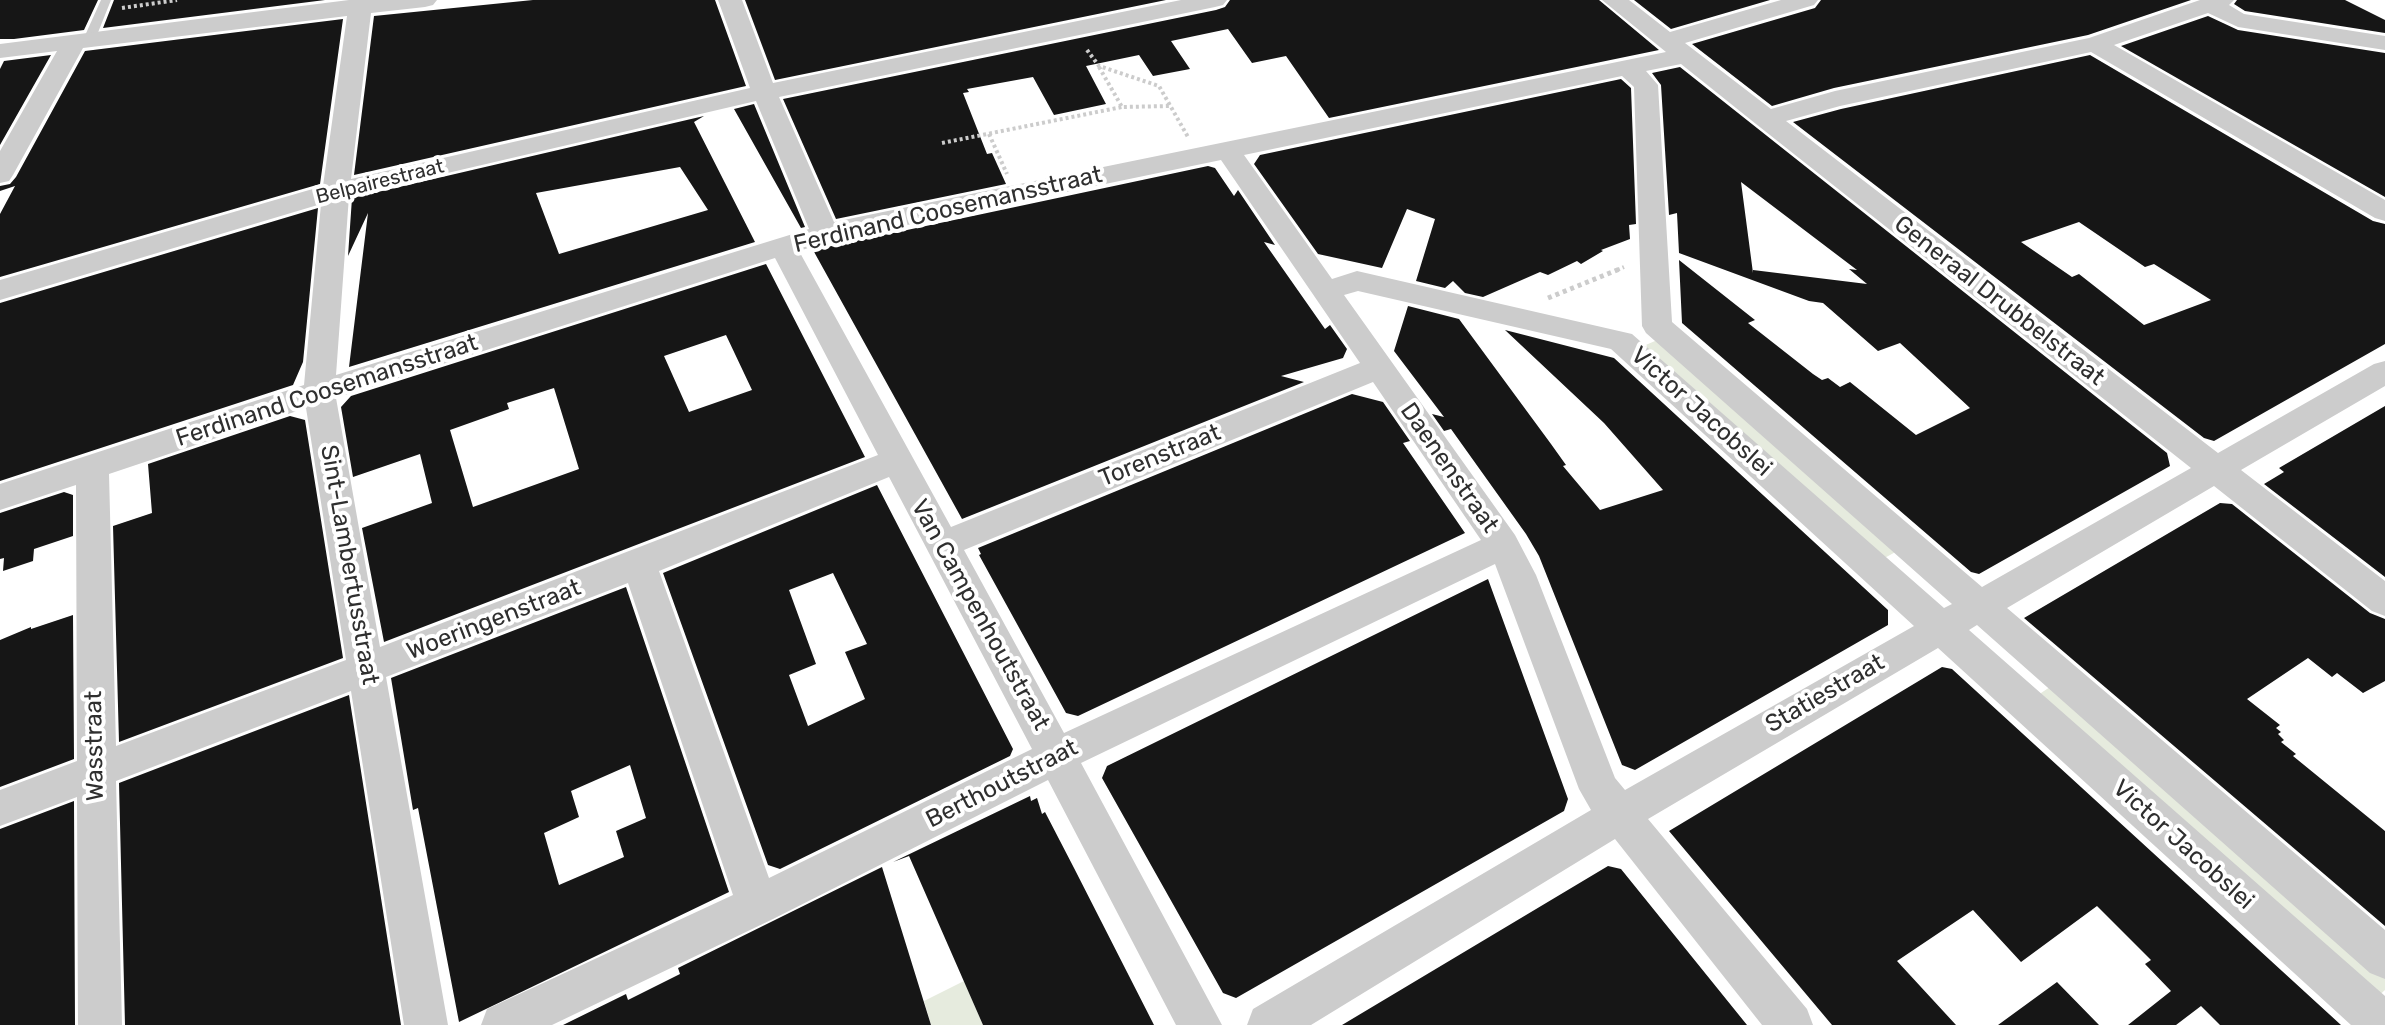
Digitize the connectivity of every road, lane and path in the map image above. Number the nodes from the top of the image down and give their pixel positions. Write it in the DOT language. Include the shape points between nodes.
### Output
graph roads {
  1 [pos="106,0"];
  2 [pos="177,0"];
  3 [pos="425,0"];
  4 [pos="730,0"];
  5 [pos="1215,0"];
  6 [pos="1614,0"];
  7 [pos="1806,0"];
  8 [pos="2216,2"];
  9 [pos="361,3"];
  10 [pos="117,9"];
  11 [pos="1071,29"];
  12 [pos="81,41"];
  13 [pos="2385,43"];
  14 [pos="2095,44"];
  15 [pos="1675,49"];
  16 [pos="0,51"];
  17 [pos="1099,66"];
  18 [pos="1628,68"];
  19 [pos="764,92"];
  20 [pos="1171,106"];
  21 [pos="1122,107"];
  22 [pos="1765,119"];
  23 [pos="989,134"];
  24 [pos="942,143"];
  25 [pos="1213,152"];
  26 [pos="0,175"];
  27 [pos="336,191"];
  28 [pos="1015,193"];
  29 [pos="2385,212"];
  30 [pos="825,233"];
  31 [pos="783,247"];
  32 [pos="1655,255"];
  33 [pos="0,290"];
  34 [pos="1327,290"];
  35 [pos="1507,315"];
  36 [pos="1657,326"];
  37 [pos="1621,341"];
  38 [pos="1379,368"];
  39 [pos="2385,372"];
  40 [pos="319,392"];
  41 [pos="897,461"];
  42 [pos="92,467"];
  43 [pos="2214,469"];
  44 [pos="0,497"];
  45 [pos="941,545"];
  46 [pos="1503,545"];
  47 [pos="639,564"];
  48 [pos="2385,601"];
  49 [pos="1977,605"];
  50 [pos="1940,628"];
  51 [pos="367,669"];
  52 [pos="1058,756"];
  53 [pos="95,772"];
  54 [pos="0,808"];
  55 [pos="1618,815"];
  56 [pos="758,905"];
  57 [pos="2385,958"];
  58 [pos="100,1025"];
  59 [pos="426,1025"];
  60 [pos="503,1025"];
  61 [pos="1200,1025"];
  62 [pos="1269,1025"];
  63 [pos="1791,1025"];
  64 [pos="2384,1025"];
  1 -- 12 [label="lane"];
  2 -- 10 [label="path"];
  3 -- 9 [label="street"];
  4 -- 19 [label="street"];
  5 -- 11 [label="street, Belpairestraat"];
  6 -- 15 [label="street, Generaal Drubbelstraat"];
  7 -- 15 [label="street, Ferdinand Coosemansstraat"];
  8 -- 13 [label="street" via="2238,20"];
  8 -- 14 [label="street"];
  9 -- 12 [label="street"];
  9 -- 27 [label="street, Sint-Lambertusstraat"];
  11 -- 17 [label="path"];
  11 -- 19 [label="street, Belpairestraat"];
  12 -- 16 [label="street"];
  12 -- 26 [label="street"];
  14 -- 22 [label="street"];
  14 -- 29 [label="street"];
  15 -- 18 [label="street, Ferdinand Coosemansstraat"];
  15 -- 22 [label="street, Generaal Drubbelstraat"];
  17 -- 20 [label="path" via="1159,86"];
  17 -- 21 [label="path"];
  18 -- 25 [label="street, Ferdinand Coosemansstraat"];
  18 -- 32 [label="street" via="1646,85"];
  19 -- 27 [label="street, Belpairestraat"];
  19 -- 30 [label="street"];
  20 -- 21 [label="path"];
  20 -- 25 [label="path"];
  21 -- 23 [label="path"];
  22 -- 43 [label="street, Generaal Drubbelstraat"];
  23 -- 24 [label="path"];
  23 -- 28 [label="path"];
  25 -- 28 [label="street, Ferdinand Coosemansstraat"];
  25 -- 34 [label="street, Daenenstraat"];
  27 -- 33 [label="street, Belpairestraat"];
  27 -- 40 [label="street, Sint-Lambertusstraat"];
  28 -- 30 [label="street, Ferdinand Coosemansstraat"];
  30 -- 31 [label="street, Ferdinand Coosemansstraat"];
  31 -- 40 [label="street, Ferdinand Coosemansstraat"];
  31 -- 41 [label="street, Van Campenhoutstraat"];
  32 -- 35 [label="path"];
  32 -- 36 [label="street"];
  34 -- 35 [label="street" via="1357,281"];
  34 -- 38 [label="street, Daenenstraat"];
  35 -- 37 [label="street"];
  36 -- 37 [label="street, Victor Jacobslei"];
  36 -- 49 [label="street, Victor Jacobslei"];
  37 -- 50 [label="street, Victor Jacobslei"];
  38 -- 45 [label="street, Torenstraat"];
  38 -- 46 [label="street, Daenenstraat"];
  39 -- 43 [label="street, Statiestraat"];
  40 -- 42 [label="street, Ferdinand Coosemansstraat"];
  40 -- 51 [label="street, Sint-Lambertusstraat"];
  41 -- 45 [label="street, Van Campenhoutstraat"];
  41 -- 47 [label="street, Woeringenstraat"];
  42 -- 44 [label="street, Ferdinand Coosemansstraat"];
  42 -- 53 [label="street, Wasstraat"];
  43 -- 48 [label="street, Generaal Drubbelstraat"];
  43 -- 49 [label="street, Statiestraat"];
  45 -- 52 [label="street, Van Campenhoutstraat"];
  46 -- 52 [label="street, Berthoutstraat"];
  46 -- 55 [label="street, Daenenstraat" via="1599,789"];
  47 -- 51 [label="street, Woeringenstraat"];
  47 -- 56 [label="street"];
  49 -- 50 [label="street, Statiestraat"];
  49 -- 57 [label="street, Victor Jacobslei"];
  50 -- 55 [label="street, Statiestraat"];
  50 -- 64 [label="street, Victor Jacobslei"];
  51 -- 53 [label="street, Woeringenstraat"];
  51 -- 59 [label="street, Sint-Lambertusstraat"];
  52 -- 56 [label="street, Berthoutstraat"];
  52 -- 61 [label="street, Van Campenhoutstraat"];
  53 -- 54 [label="street, Woeringenstraat"];
  53 -- 58 [label="street, Wasstraat"];
  55 -- 62 [label="street, Statiestraat"];
  55 -- 63 [label="street, Daenenstraat"];
  56 -- 60 [label="street, Berthoutstraat"];
}
